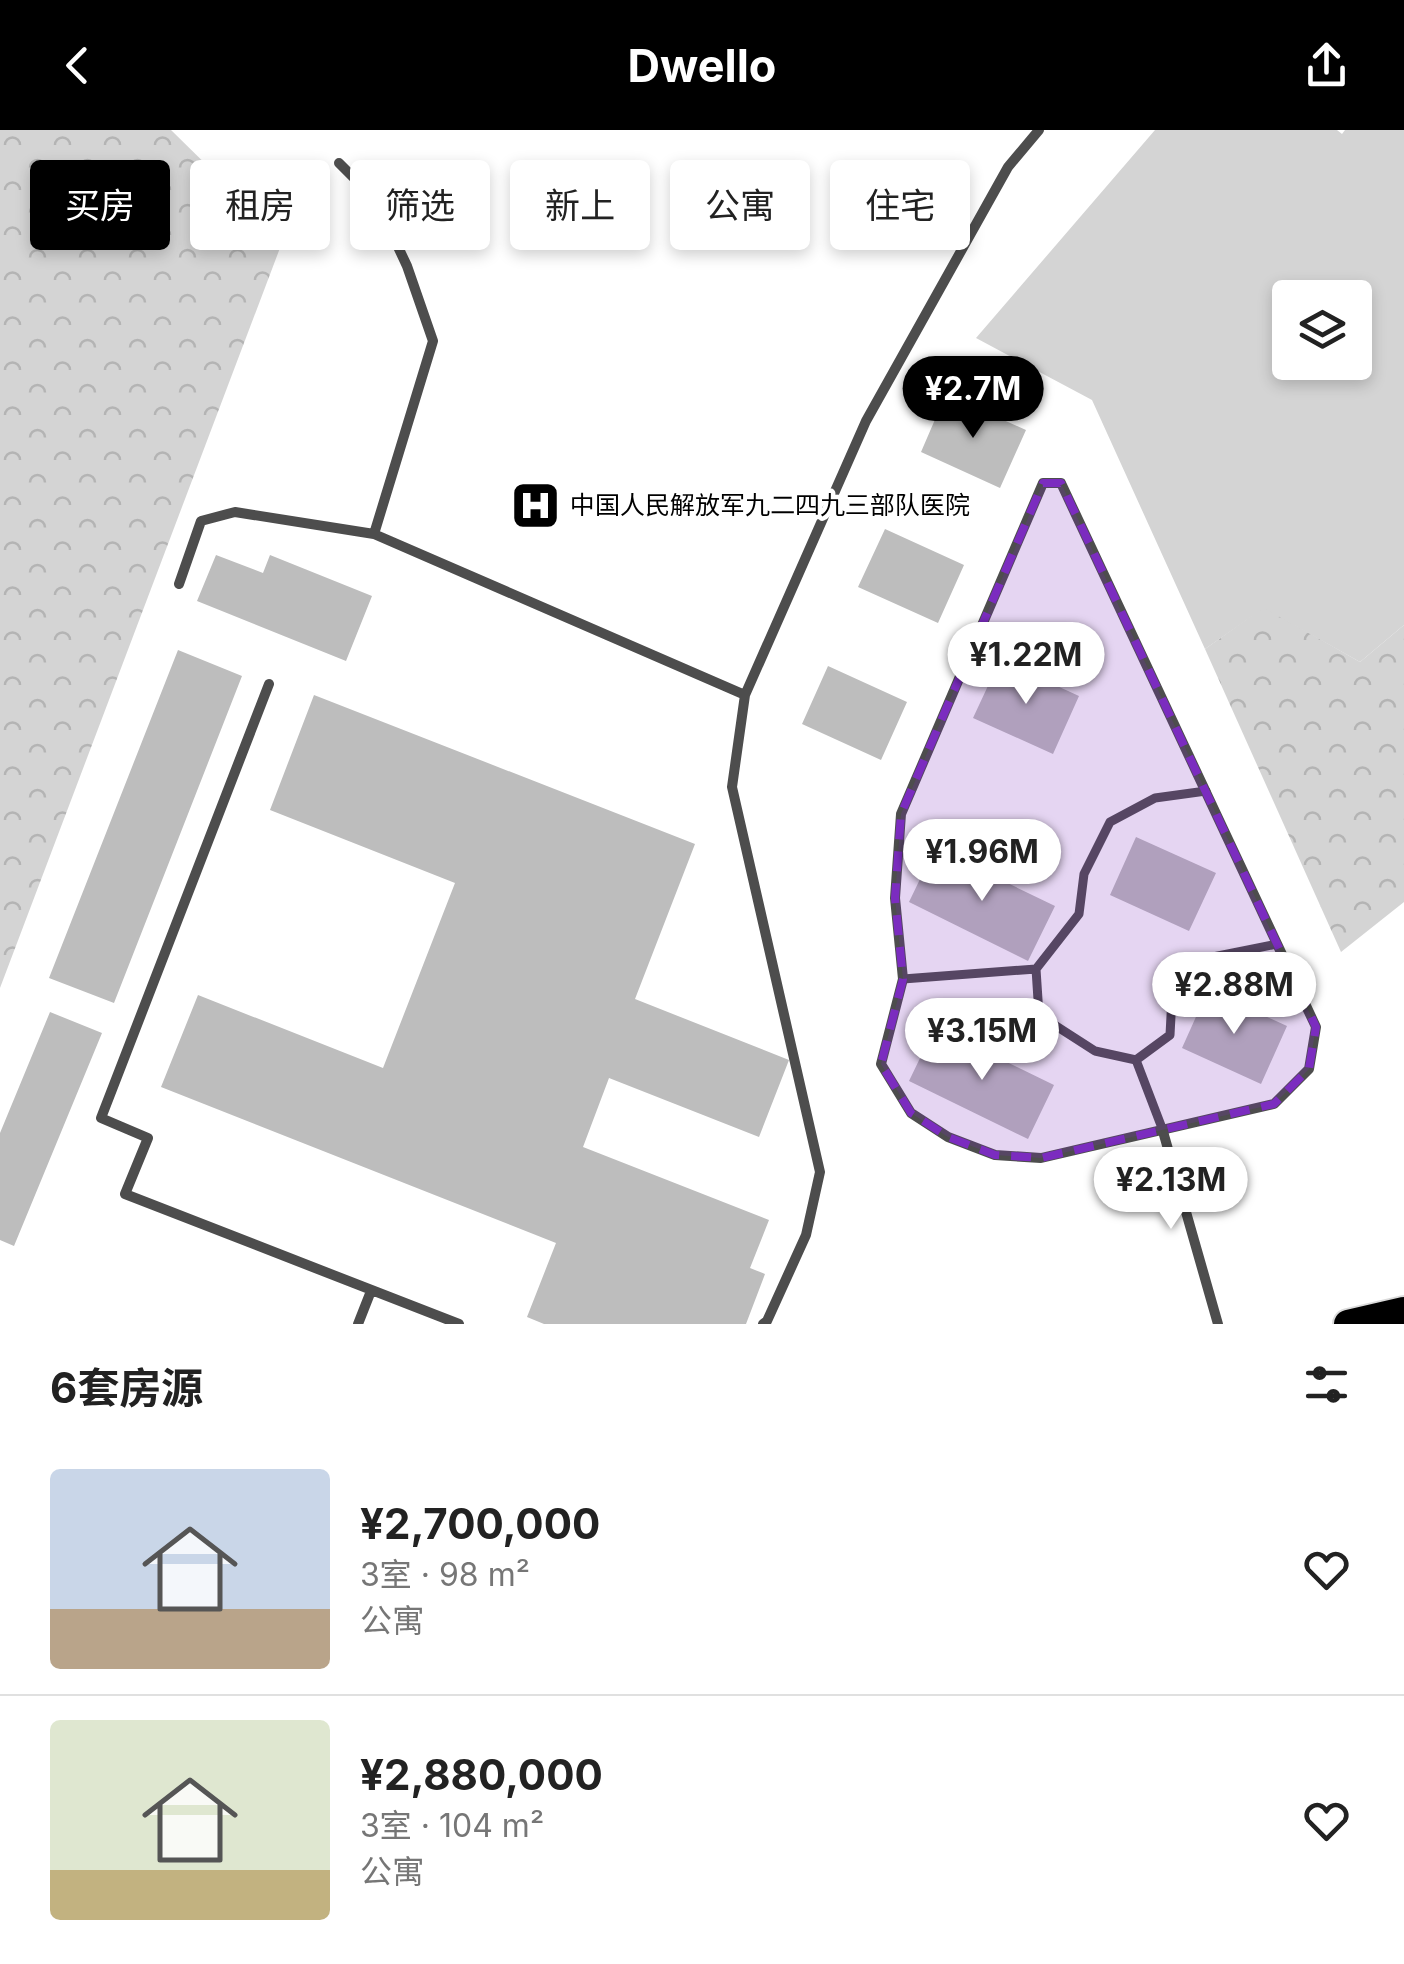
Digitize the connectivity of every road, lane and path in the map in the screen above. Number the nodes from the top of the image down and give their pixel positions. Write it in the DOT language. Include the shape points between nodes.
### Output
graph roads {
  1 [pos="1039,130"];
  2 [pos="339,163"];
  3 [pos="374,534"];
  4 [pos="179,584"];
  5 [pos="269,684"];
  6 [pos="745,695"];
  7 [pos="1206,790"];
  8 [pos="1277,944"];
  9 [pos="1036,969"];
  10 [pos="902,979"];
  11 [pos="1136,1060"];
  12 [pos="1162,1128"];
  13 [pos="372,1290"];
  14 [pos="1404,1311"];
  15 [pos="358,1324"];
  16 [pos="459,1324"];
  17 [pos="763,1324"];
  18 [pos="1218,1324"];
  19 [pos="1348,1324"];
  1 -- 6 [label="street" via="1008,167 866,421"];
  2 -- 3 [label="street" via="376,200 434,341"];
  3 -- 4 [label="street" via="235,512 202,520"];
  3 -- 6 [label="street"];
  5 -- 13 [label="street" via="101,1118 148,1138 125,1194"];
  6 -- 17 [label="street" via="732,787 820,1172 806,1235"];
  7 -- 8 [label="street"];
  7 -- 9 [label="street" via="1155,798 1110,822 1084,874 1079,914"];
  7 -- 10 [label="street" via="1062,483 1043,482 901,814 895,898"];
  8 -- 11 [label="street" via="1203,958 1173,978 1170,1035"];
  8 -- 12 [label="street" via="1316,1027 1309,1069 1274,1104"];
  9 -- 10 [label="street"];
  9 -- 11 [label="street" via="1039,1015 1094,1052"];
  10 -- 12 [label="street" via="881,1064 911,1113 948,1136 994,1155 1040,1158"];
  11 -- 12 [label="street"];
  12 -- 18 [label="street"];
  13 -- 15 [label="street"];
  13 -- 16 [label="street"];
  14 -- 19 [label="highway"];
}
